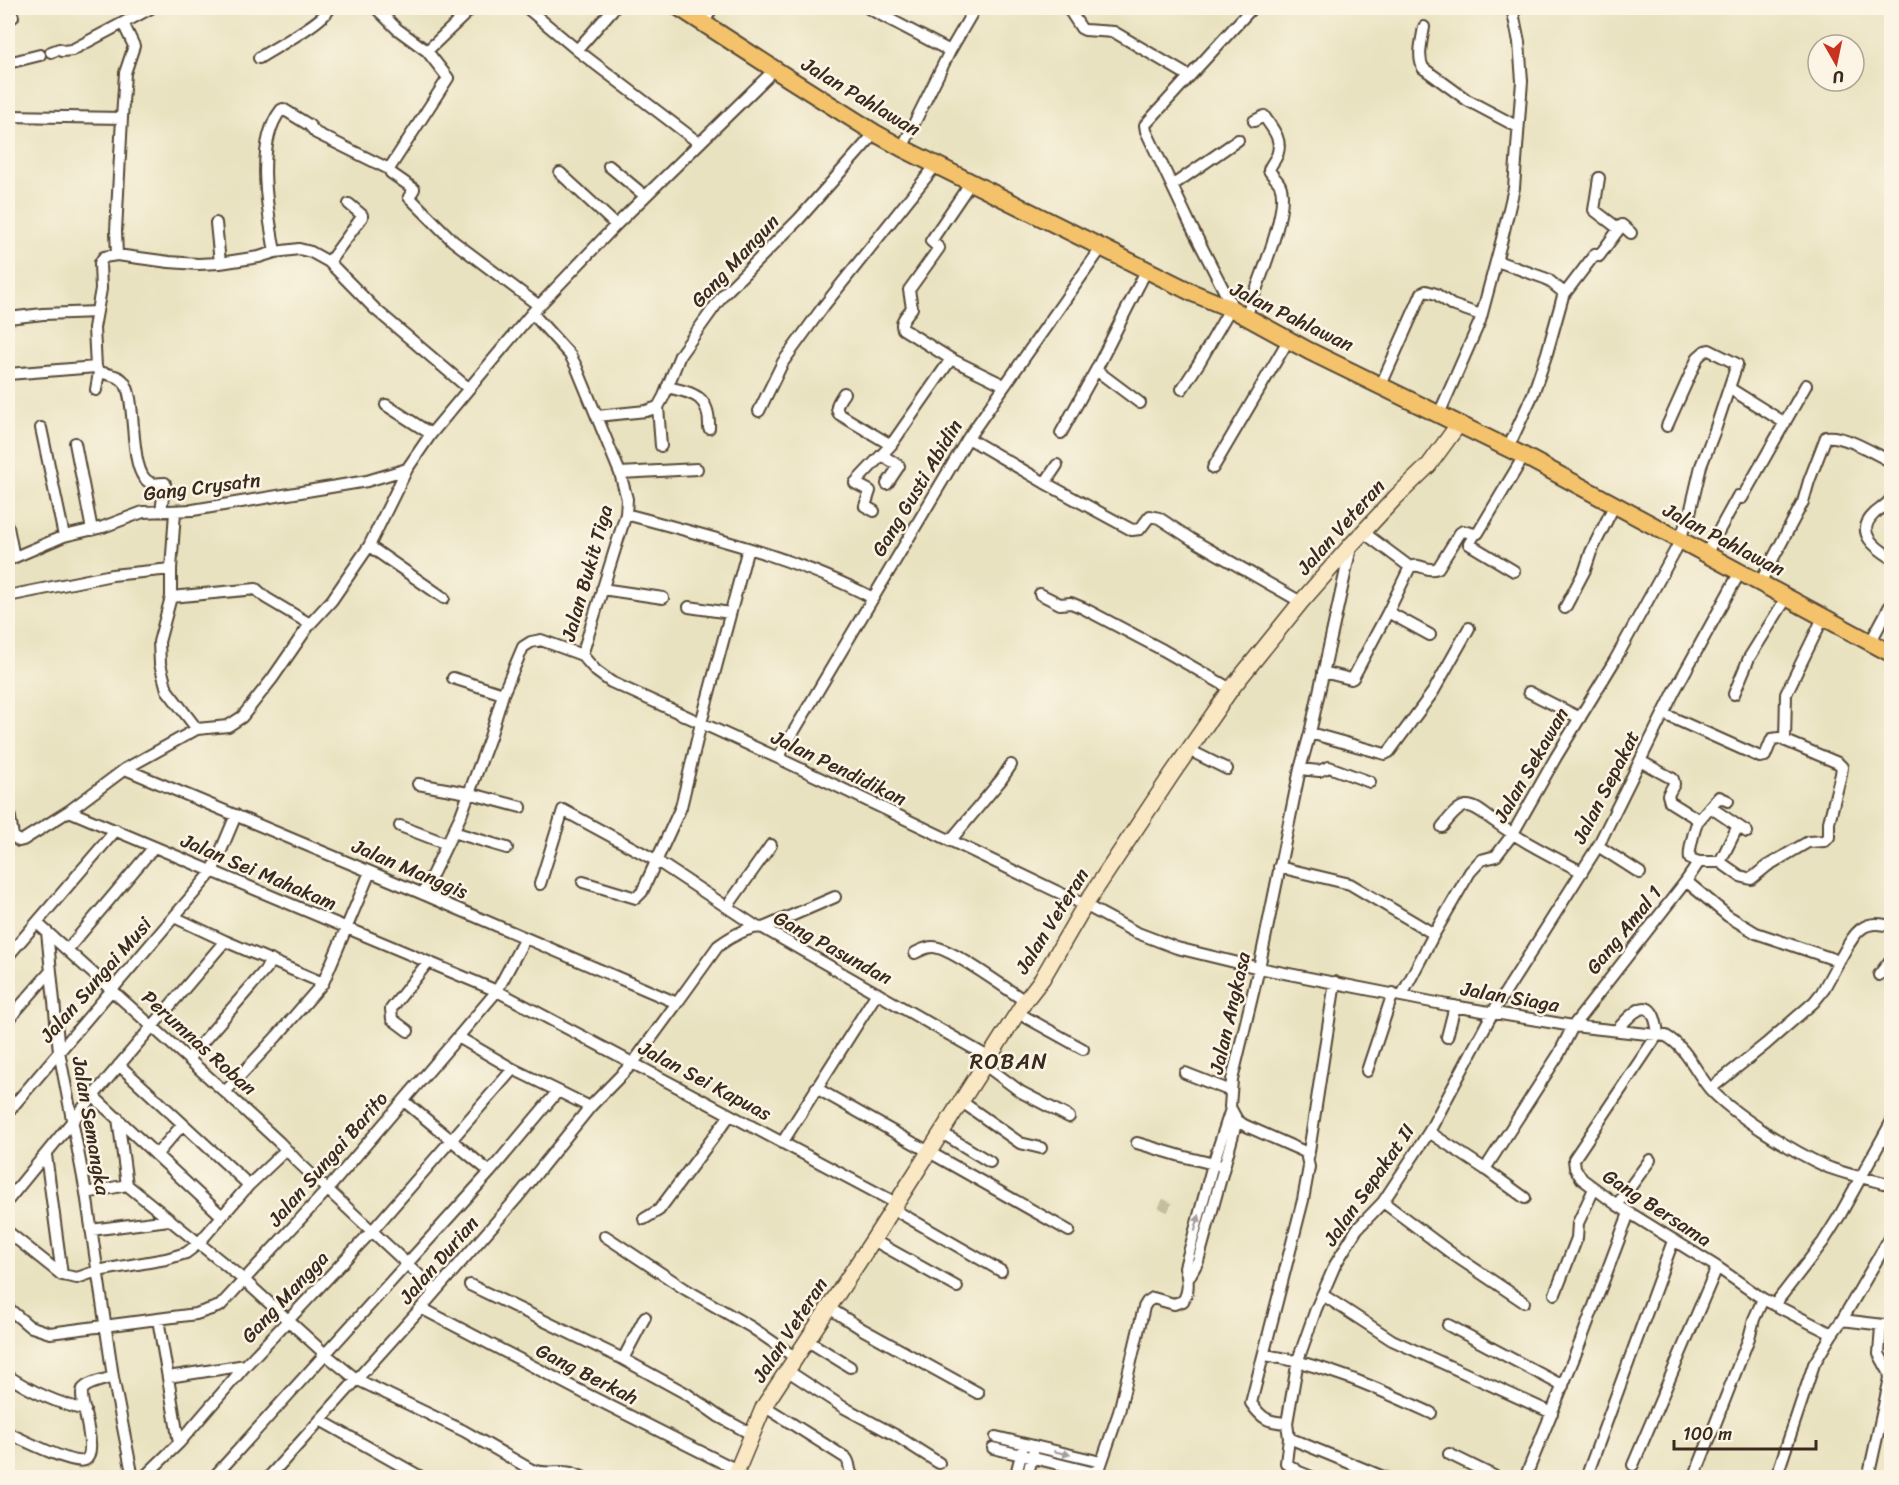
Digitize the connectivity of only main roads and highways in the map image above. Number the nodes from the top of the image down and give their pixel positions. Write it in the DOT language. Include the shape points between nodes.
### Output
graph roads {
  1 [pos="680,8"];
  2 [pos="1892,654"];
  1 -- 2 [label="main road, Jalan Pahlawan" via="770,74 902,148 1524,456"];
}
